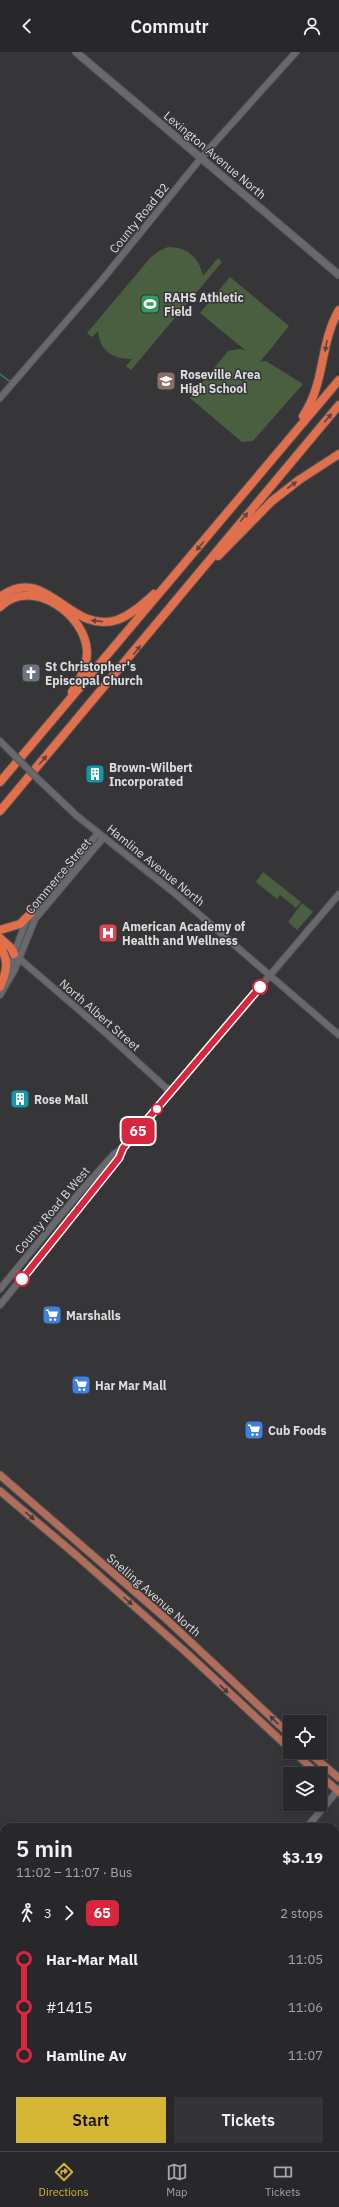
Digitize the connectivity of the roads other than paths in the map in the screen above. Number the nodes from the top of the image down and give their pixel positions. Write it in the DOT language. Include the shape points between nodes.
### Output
graph roads {
  1 [pos="76,52"];
  2 [pos="296,52"];
  3 [pos="201,158"];
  4 [pos="339,275"];
  5 [pos="339,310"];
  6 [pos="339,380"];
  7 [pos="0,398"];
  8 [pos="339,405"];
  9 [pos="279,451"];
  10 [pos="339,454"];
  11 [pos="176,575"];
  12 [pos="184,591"];
  13 [pos="0,597"];
  14 [pos="0,607"];
  15 [pos="56,717"];
  16 [pos="0,741"];
  17 [pos="0,782"];
  18 [pos="0,811"];
  19 [pos="98,833"];
  20 [pos="104,837"];
  21 [pos="339,894"];
  22 [pos="31,913"];
  23 [pos="0,930"];
  24 [pos="0,938"];
  25 [pos="0,946"];
  26 [pos="17,957"];
  27 [pos="271,975"];
  28 [pos="0,987"];
  29 [pos="0,995"];
  30 [pos="339,1034"];
  31 [pos="173,1090"];
  32 [pos="123,1148"];
  33 [pos="0,1289"];
  34 [pos="0,1305"];
  35 [pos="0,1475"];
  36 [pos="0,1491"];
  37 [pos="283,1728"];
  38 [pos="283,1743"];
  39 [pos="302,1759"];
  40 [pos="316,1759"];
  41 [pos="310,1767"];
  42 [pos="339,1778"];
  43 [pos="327,1782"];
  44 [pos="338,1791"];
  45 [pos="310,1823"];
  1 -- 3 [label="main road, Lexington Avenue North"];
  2 -- 3 [label="street, County Road B2"];
  3 -- 4 [label="main road, Lexington Avenue North"];
  3 -- 7 [label="street, County Road B2" via="102,280"];
  5 -- 9 [label="highway, one-way" via="328,335 315,394 308,409"];
  6 -- 9 [label="highway"];
  12 -- 8 [label="highway, one-way"];
  9 -- 11 [label="highway, one-way"];
  12 -- 10 [label="highway, one-way" via="272,501"];
  11 -- 13 [label="highway, one-way" via="136,609 124,617 111,621 97,622 83,618 48,593 36,589 15,590"];
  11 -- 15 [label="highway"];
  18 -- 12 [label="highway, one-way"];
  14 -- 15 [label="highway" via="15,597 37,596 52,602 82,631 87,653 85,667"];
  15 -- 17 [label="highway"];
  16 -- 19 [label="street, Hamline Avenue North, bridge" via="61,802"];
  19 -- 20 [label="street, Hamline Avenue North"];
  19 -- 22 [label="street, Commerce Street"];
  20 -- 26 [label="street, Commerce Street" via="35,919"];
  20 -- 27 [label="street, Hamline Avenue North" via="165,884"];
  21 -- 27 [label="street, County Road B West"];
  22 -- 23 [label="highway" via="14,927"];
  22 -- 26 [label="street, Commerce Street" via="22,928"];
  24 -- 26 [label="highway"];
  25 -- 26 [label="highway"];
  25 -- 28 [label="highway" via="7,967"];
  26 -- 28 [label="street, Commerce Street"];
  26 -- 29 [label="street, Commerce Street" via="10,980"];
  26 -- 31 [label="street, North Albert Street" via="166,1088"];
  27 -- 30 [label="street, Hamline Avenue North"];
  27 -- 31 [label="street, County Road B West"];
  31 -- 32 [label="street, County Road B West"];
  32 -- 33 [label="street, County Road B West" via="114,1154 80,1192"];
  32 -- 34 [label="street, County Road B West" via="119,1158"];
  37 -- 35 [label="main road, Snelling Avenue North, one-way" via="164,1618"];
  36 -- 38 [label="main road, Snelling Avenue North, one-way" via="172,1640"];
  39 -- 41 [label="main road"];
  40 -- 42 [label="main road"];
  43 -- 44 [label="main road"];
  44 -- 45 [label="street"];
}
